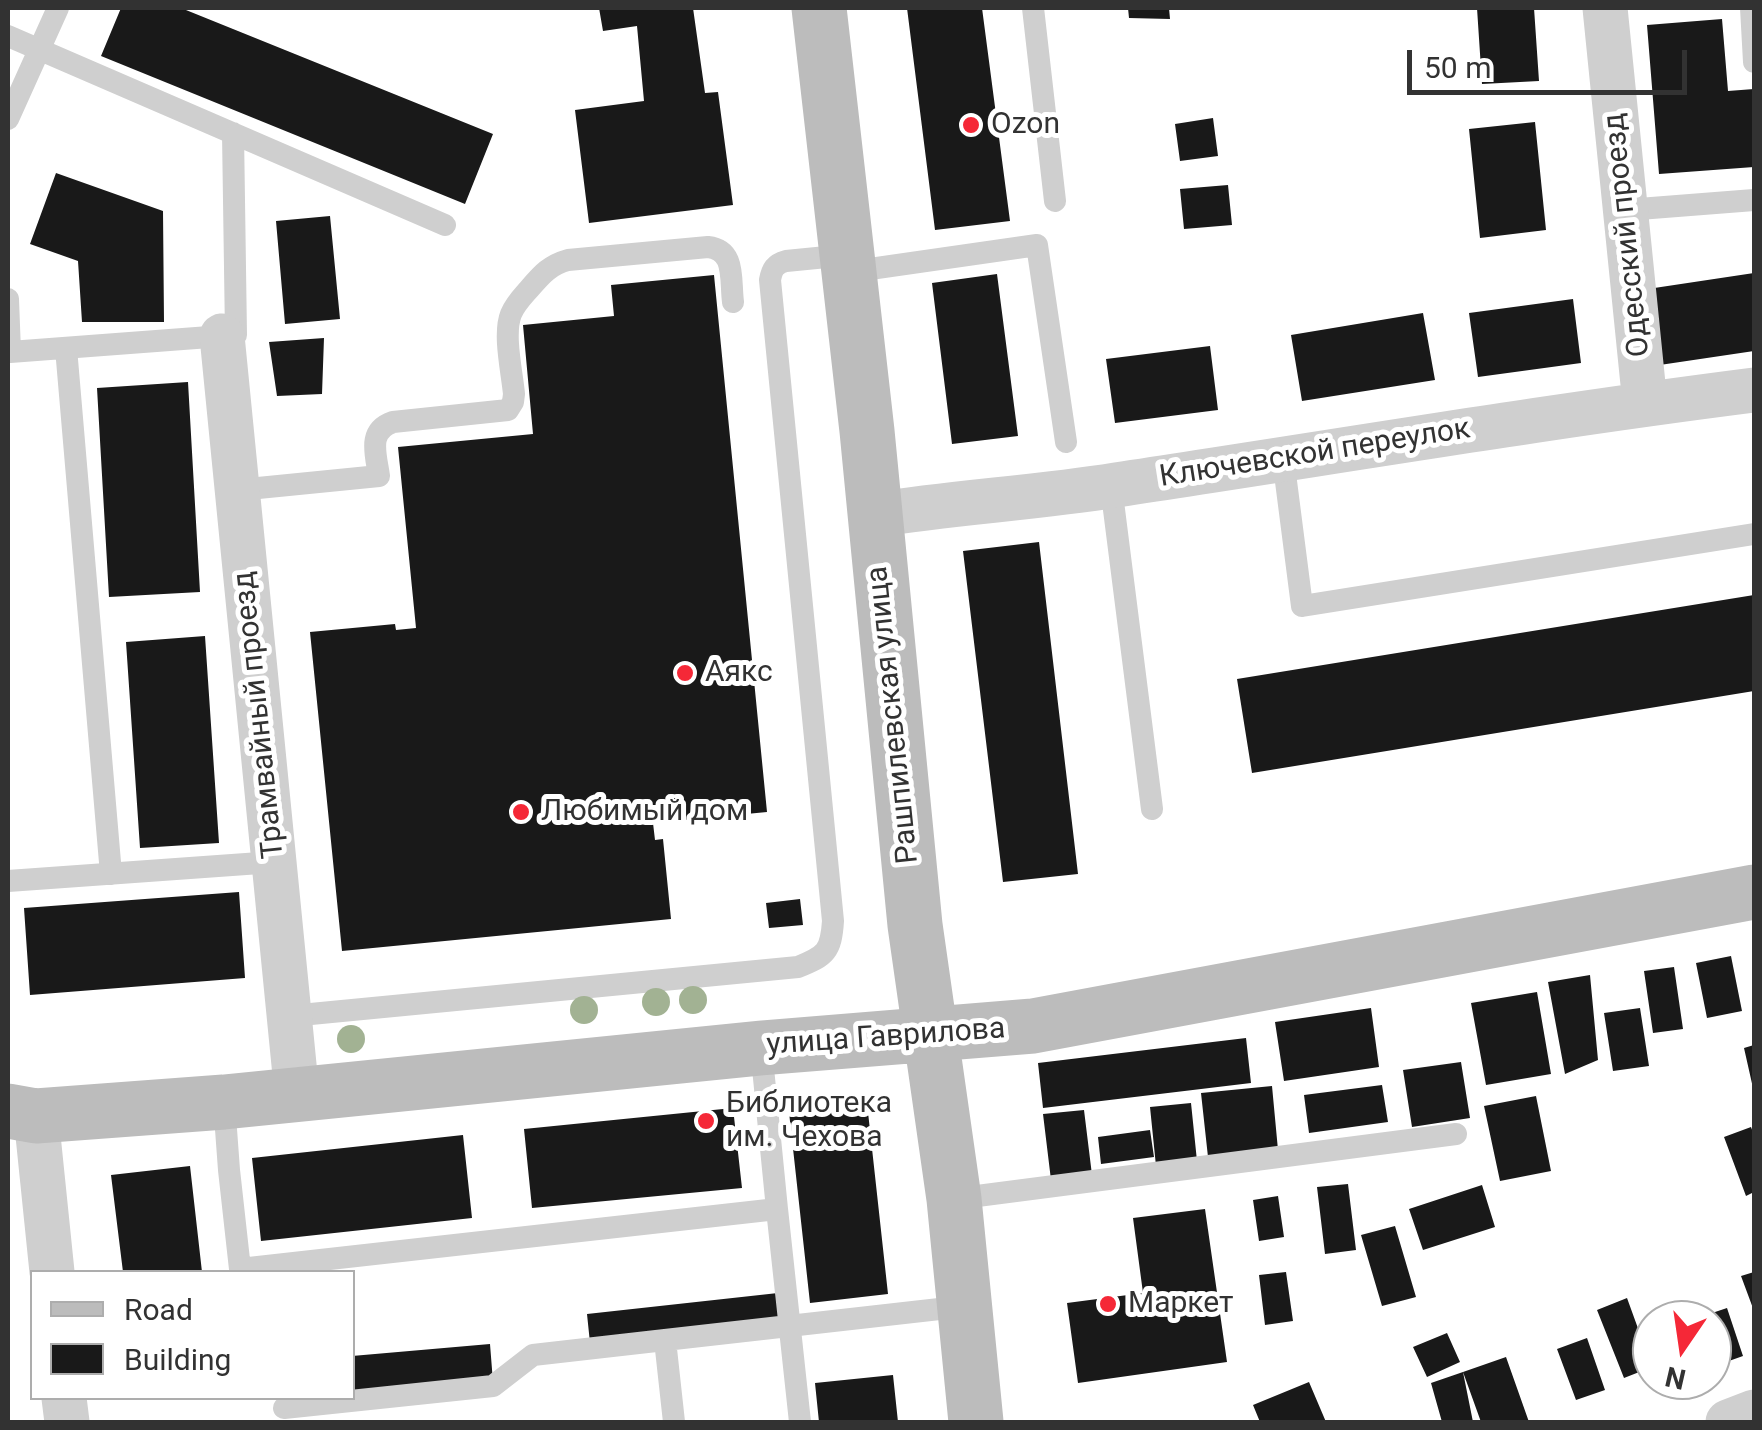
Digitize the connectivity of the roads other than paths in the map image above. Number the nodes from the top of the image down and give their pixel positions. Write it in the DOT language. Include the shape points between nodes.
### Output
graph roads {
  1 [pos="58,8"];
  2 [pos="819,8"];
  3 [pos="1033,8"];
  4 [pos="1605,8"];
  5 [pos="1750,8"];
  6 [pos="8,36"];
  7 [pos="38,50"];
  8 [pos="1754,62"];
  9 [pos="8,119"];
  10 [pos="233,134"];
  11 [pos="1754,200"];
  12 [pos="1055,201"];
  13 [pos="1626,210"];
  14 [pos="445,226"];
  15 [pos="848,264"];
  16 [pos="772,298"];
  17 [pos="8,300"];
  18 [pos="222,336"];
  19 [pos="66,348"];
  20 [pos="9,352"];
  21 [pos="1754,390"];
  22 [pos="1645,404"];
  23 [pos="1066,442"];
  24 [pos="1282,458"];
  25 [pos="1112,486"];
  26 [pos="238,490"];
  27 [pos="875,515"];
  28 [pos="1754,534"];
  29 [pos="1152,809"];
  30 [pos="274,862"];
  31 [pos="111,874"];
  32 [pos="8,881"];
  33 [pos="1754,892"];
  34 [pos="290,1016"];
  35 [pos="932,1036"];
  36 [pos="760,1048"];
  37 [pos="297,1095"];
  38 [pos="224,1102"];
  39 [pos="22,1114"];
  40 [pos="1456,1134"];
  41 [pos="954,1199"];
  42 [pos="777,1210"];
  43 [pos="52,1270"];
  44 [pos="966,1306"];
  45 [pos="790,1326"];
  46 [pos="665,1340"];
  47 [pos="284,1408"];
  48 [pos="1754,1412"];
  49 [pos="674,1422"];
  50 [pos="800,1422"];
  51 [pos="976,1422"];
  52 [pos="1728,1422"];
  1 -- 7 [label="lane"];
  2 -- 15 [label="main road, Рашпилевская улица"];
  3 -- 12 [label="lane"];
  4 -- 13 [label="street, Одесский проезд"];
  5 -- 8 [label="lane"];
  6 -- 7 [label="lane"];
  7 -- 9 [label="lane"];
  7 -- 10 [label="lane"];
  10 -- 14 [label="lane"];
  10 -- 18 [label="lane" via="236,334"];
  11 -- 13 [label="lane"];
  13 -- 22 [label="street, Одесский проезд"];
  15 -- 16 [label="lane" via="777,264"];
  15 -- 23 [label="lane" via="1037,246"];
  15 -- 27 [label="main road, Рашпилевская улица"];
  16 -- 26 [label="lane" via="725,303 729,262 718,248 553,264 509,318 514,394 508,410 383,426 375,442 390,475"];
  16 -- 34 [label="lane" via="832,942 821,958 798,967"];
  17 -- 20 [label="lane"];
  18 -- 19 [label="lane"];
  18 -- 26 [label="street, Трамвайный проезд"];
  19 -- 20 [label="lane"];
  19 -- 31 [label="lane"];
  21 -- 22 [label="street, Ключевской переулок"];
  22 -- 24 [label="street, Ключевской переулок"];
  24 -- 25 [label="street, Ключевской переулок"];
  24 -- 28 [label="lane" via="1302,606"];
  25 -- 27 [label="street, Ключевской переулок"];
  25 -- 29 [label="lane"];
  26 -- 30 [label="street, Трамвайный проезд"];
  27 -- 35 [label="main road, Рашпилевская улица"];
  30 -- 31 [label="lane"];
  30 -- 34 [label="street, Трамвайный проезд"];
  31 -- 32 [label="lane"];
  33 -- 35 [label="main road, улица Гаврилова" via="1033,1026"];
  34 -- 37 [label="street, Трамвайный проезд"];
  35 -- 36 [label="main road, улица Гаврилова"];
  35 -- 41 [label="main road, Рашпилевская улица"];
  36 -- 37 [label="main road, улица Гаврилова"];
  36 -- 42 [label="lane"];
  37 -- 38 [label="main road, улица Гаврилова"];
  38 -- 39 [label="main road, улица Гаврилова"];
  38 -- 42 [label="lane" via="240,1269"];
  39 -- 43 [label="street"];
  40 -- 41 [label="lane"];
  41 -- 44 [label="main road, Рашпилевская улица"];
  42 -- 45 [label="lane"];
  44 -- 45 [label="lane"];
  44 -- 51 [label="main road, Рашпилевская улица"];
  45 -- 46 [label="lane"];
  45 -- 50 [label="lane"];
  46 -- 47 [label="lane" via="533,1355 493,1386"];
  46 -- 49 [label="lane"];
  48 -- 52 [label="street"];
}
